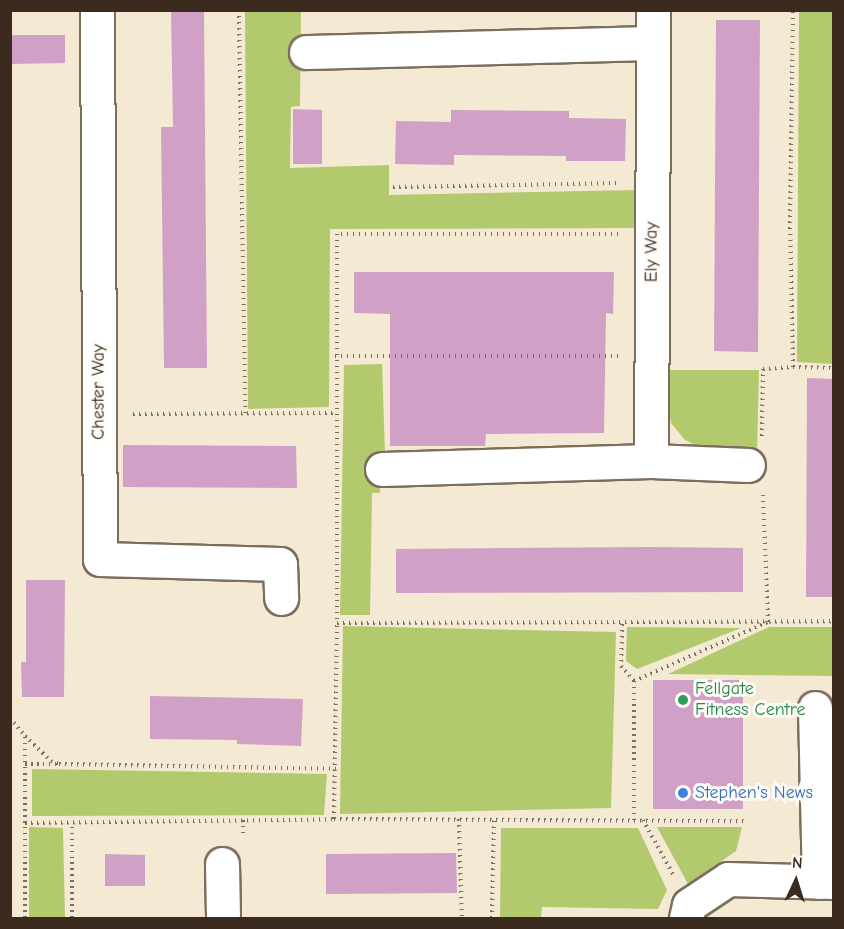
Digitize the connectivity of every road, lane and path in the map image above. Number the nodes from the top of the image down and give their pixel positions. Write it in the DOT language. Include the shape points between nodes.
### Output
graph roads {
  1 [pos="97,10"];
  2 [pos="239,10"];
  3 [pos="653,10"];
  4 [pos="653,43"];
  5 [pos="306,52"];
  6 [pos="653,182"];
  7 [pos="393,187"];
  8 [pos="335,356"];
  9 [pos="652,356"];
  10 [pos="793,367"];
  11 [pos="834,368"];
  12 [pos="336,413"];
  13 [pos="99,414"];
  14 [pos="245,414"];
  15 [pos="651,461"];
  16 [pos="748,465"];
  17 [pos="382,469"];
  18 [pos="281,598"];
  19 [pos="337,623"];
  20 [pos="622,624"];
  21 [pos="634,681"];
  22 [pos="815,708"];
  23 [pos="10,718"];
  24 [pos="25,736"];
  25 [pos="25,764"];
  26 [pos="59,764"];
  27 [pos="336,769"];
  28 [pos="334,819"];
  29 [pos="459,819"];
  30 [pos="494,820"];
  31 [pos="643,820"];
  32 [pos="744,821"];
  33 [pos="72,822"];
  34 [pos="25,823"];
  35 [pos="222,864"];
  36 [pos="826,882"];
  37 [pos="688,912"];
  38 [pos="25,918"];
  39 [pos="72,918"];
  40 [pos="223,918"];
  41 [pos="462,918"];
  42 [pos="492,918"];
  1 -- 13 [label="street, Chester Way"];
  2 -- 14 [label="path"];
  3 -- 4 [label="street, Ely Way"];
  4 -- 5 [label="street"];
  4 -- 6 [label="street, Ely Way"];
  6 -- 7 [label="path"];
  6 -- 9 [label="street, Ely Way"];
  8 -- 9 [label="path"];
  9 -- 15 [label="street, Ely Way"];
  10 -- 11 [label="path"];
  12 -- 14 [label="path"];
  13 -- 14 [label="path"];
  13 -- 18 [label="street, Chester Way" via="100,559 280,564"];
  15 -- 16 [label="street"];
  15 -- 17 [label="street"];
  19 -- 27 [label="path"];
  20 -- 21 [label="path" via="621,666"];
  22 -- 36 [label="street"];
  23 -- 24 [label="path"];
  24 -- 25 [label="path"];
  24 -- 26 [label="path"];
  25 -- 26 [label="path"];
  25 -- 34 [label="path"];
  26 -- 27 [label="path"];
  27 -- 28 [label="path"];
  28 -- 29 [label="path"];
  28 -- 33 [label="path"];
  29 -- 30 [label="path"];
  29 -- 41 [label="path"];
  30 -- 31 [label="path"];
  30 -- 42 [label="path"];
  31 -- 32 [label="path"];
  31 -- 37 [label="path"];
  33 -- 34 [label="path"];
  33 -- 39 [label="path"];
  34 -- 38 [label="path"];
  35 -- 40 [label="street"];
  36 -- 37 [label="street" via="728,879"];
}
